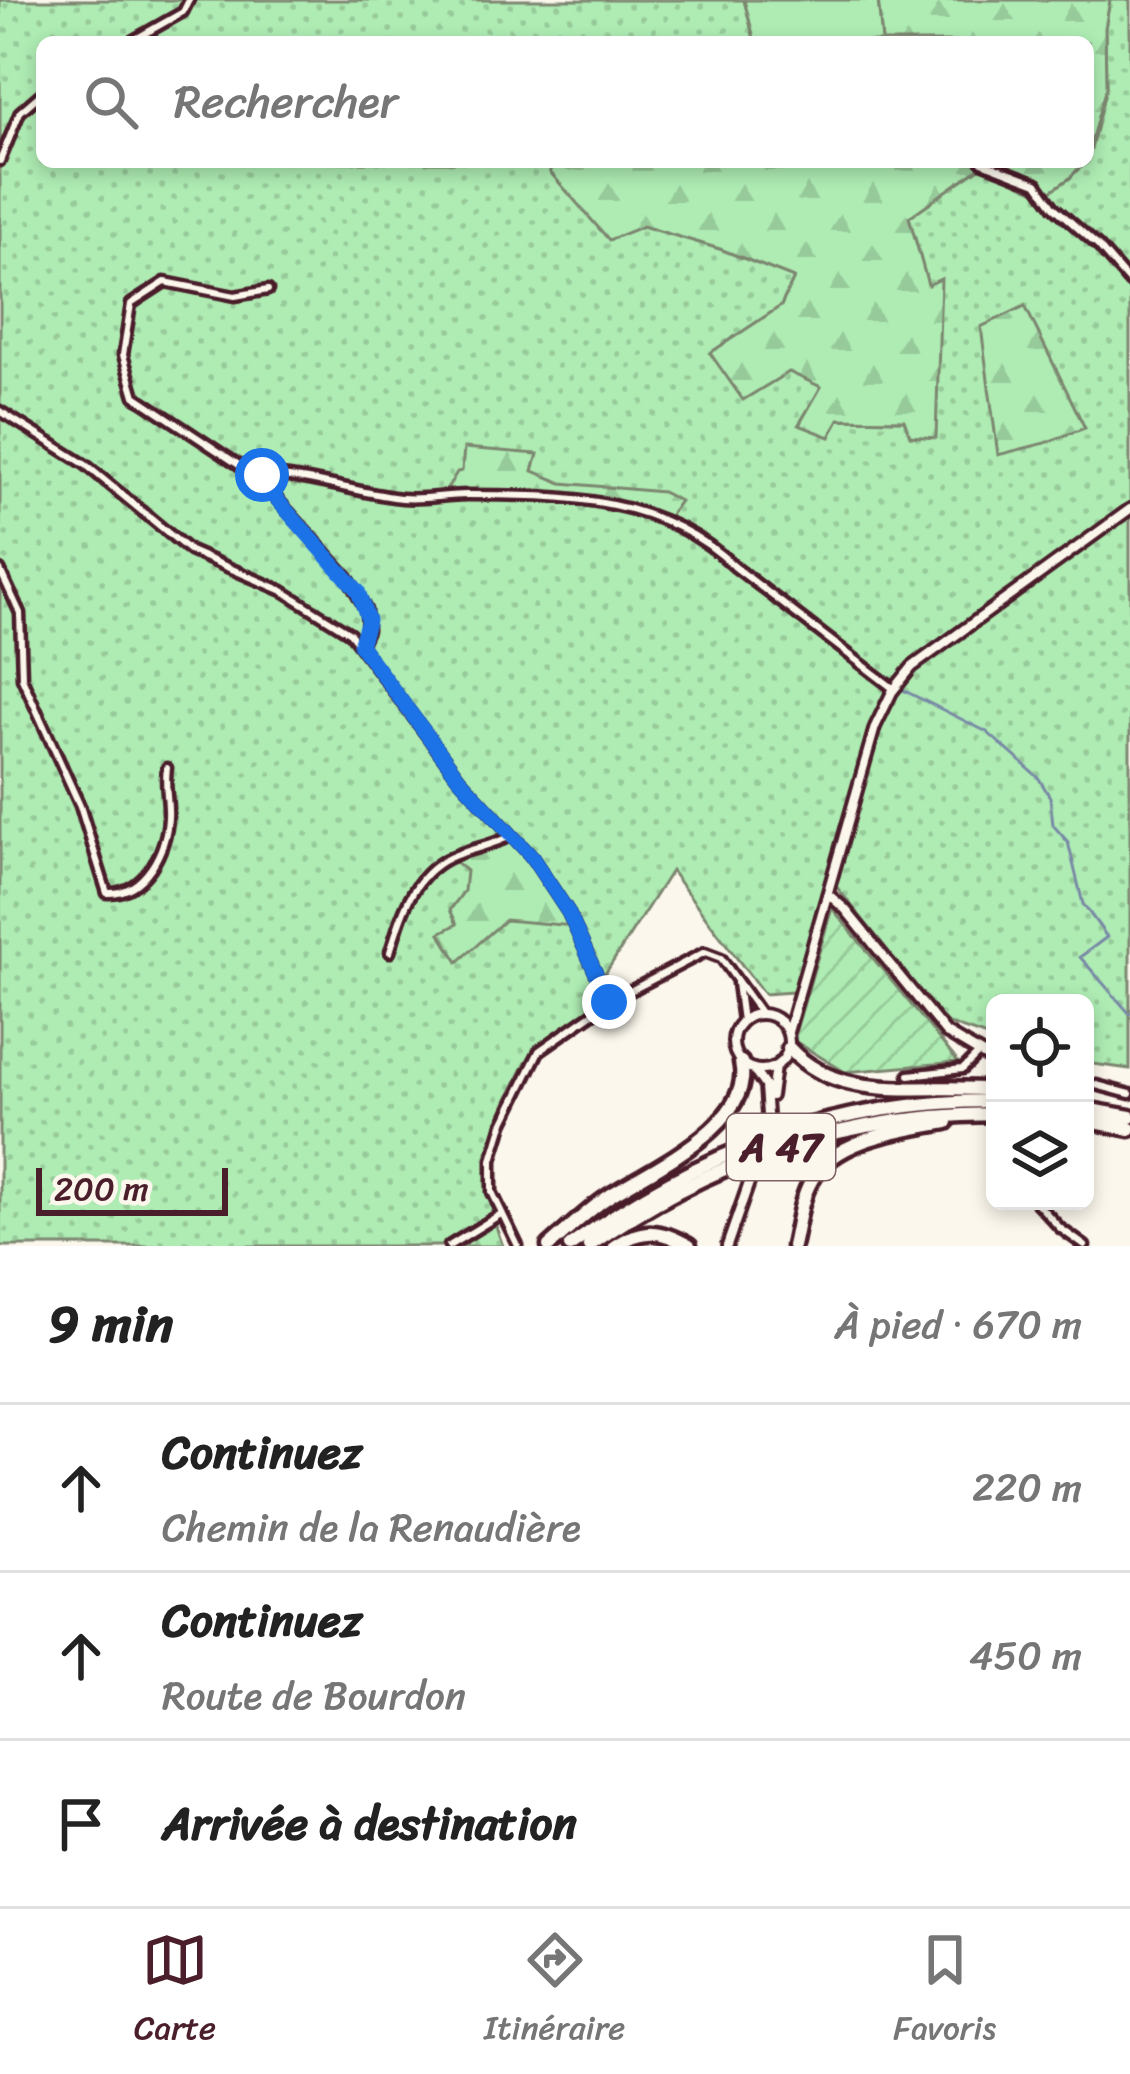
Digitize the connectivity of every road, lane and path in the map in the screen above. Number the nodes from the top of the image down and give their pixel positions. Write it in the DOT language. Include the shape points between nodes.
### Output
graph roads {
  1 [pos="189,0"];
  2 [pos="141,36"];
  3 [pos="36,98"];
  4 [pos="0,161"];
  5 [pos="998,168"];
  6 [pos="1130,283"];
  7 [pos="268,290"];
  8 [pos="0,411"];
  9 [pos="257,477"];
  10 [pos="1130,509"];
  11 [pos="0,570"];
  12 [pos="360,645"];
  13 [pos="894,689"];
  14 [pos="167,768"];
  15 [pos="510,836"];
  16 [pos="828,895"];
  17 [pos="390,952"];
  18 [pos="733,975"];
  19 [pos="799,1000"];
  20 [pos="607,1004"];
  21 [pos="761,1014"];
  22 [pos="774,1017"];
  23 [pos="742,1021"];
  24 [pos="788,1032"];
  25 [pos="789,1048"];
  26 [pos="978,1054"];
  27 [pos="986,1058"];
  28 [pos="747,1065"];
  29 [pos="775,1066"];
  30 [pos="909,1075"];
  31 [pos="1094,1084"];
  32 [pos="986,1090"];
  33 [pos="1130,1094"];
  34 [pos="986,1103"];
  35 [pos="1094,1110"];
  36 [pos="767,1115"];
  37 [pos="986,1115"];
  38 [pos="986,1117"];
  39 [pos="1130,1117"];
  40 [pos="1094,1122"];
  41 [pos="1130,1129"];
  42 [pos="1043,1210"];
  43 [pos="501,1214"];
  44 [pos="449,1246"];
  45 [pos="518,1246"];
  46 [pos="549,1246"];
  47 [pos="570,1246"];
  48 [pos="589,1246"];
  49 [pos="615,1246"];
  50 [pos="689,1246"];
  51 [pos="727,1246"];
  52 [pos="793,1246"];
  53 [pos="1085,1246"];
  1 -- 2 [label="street" via="183,12"];
  3 -- 4 [label="street" via="20,112"];
  5 -- 6 [label="street" via="1037,183"];
  7 -- 9 [label="street" via="235,296 165,282 131,304 124,350 135,396"];
  8 -- 12 [label="street" via="86,465 190,551 308,604"];
  9 -- 12 [label="street" via="358,591 368,620"];
  9 -- 13 [label="street" via="401,498 616,504 667,519 716,548"];
  10 -- 13 [label="main road" via="912,667"];
  11 -- 14 [label="street" via="20,613 22,678 80,806 107,893 125,890 153,866 168,821"];
  12 -- 15 [label="street"];
  13 -- 16 [label="main road" via="875,727"];
  15 -- 17 [label="street" via="431,869 402,908"];
  15 -- 20 [label="street" via="568,912"];
  16 -- 19 [label="main road"];
  16 -- 26 [label="main road" via="946,1033"];
  18 -- 20 [label="street" via="705,952"];
  18 -- 21 [label="street"];
  18 -- 23 [label="street"];
  19 -- 22 [label="main road"];
  19 -- 24 [label="main road"];
  20 -- 43 [label="street" via="533,1060 492,1160"];
  21 -- 22 [label="main road"];
  21 -- 23 [label="main road"];
  22 -- 24 [label="main road"];
  23 -- 28 [label="main road" via="733,1042"];
  24 -- 25 [label="main road"];
  25 -- 29 [label="main road"];
  25 -- 32 [label="highway" via="816,1071 853,1085"];
  26 -- 27 [label="main road"];
  26 -- 30 [label="street" via="963,1070"];
  28 -- 29 [label="main road"];
  28 -- 36 [label="main road" via="764,1086"];
  28 -- 46 [label="highway" via="720,1121"];
  29 -- 36 [label="main road"];
  31 -- 33 [label="street"];
  34 -- 47 [label="highway, A 47" via="882,1109 772,1136 650,1190"];
  35 -- 39 [label="highway"];
  36 -- 51 [label="main road, bridge"];
  37 -- 48 [label="highway, A 47" via="892,1120 802,1139 673,1193"];
  38 -- 52 [label="highway" via="883,1136 832,1157 811,1181"];
  40 -- 41 [label="highway"];
  42 -- 53 [label="street"];
  43 -- 44 [label="street"];
  43 -- 45 [label="street"];
  49 -- 50 [label="highway" via="641,1231"];
}
